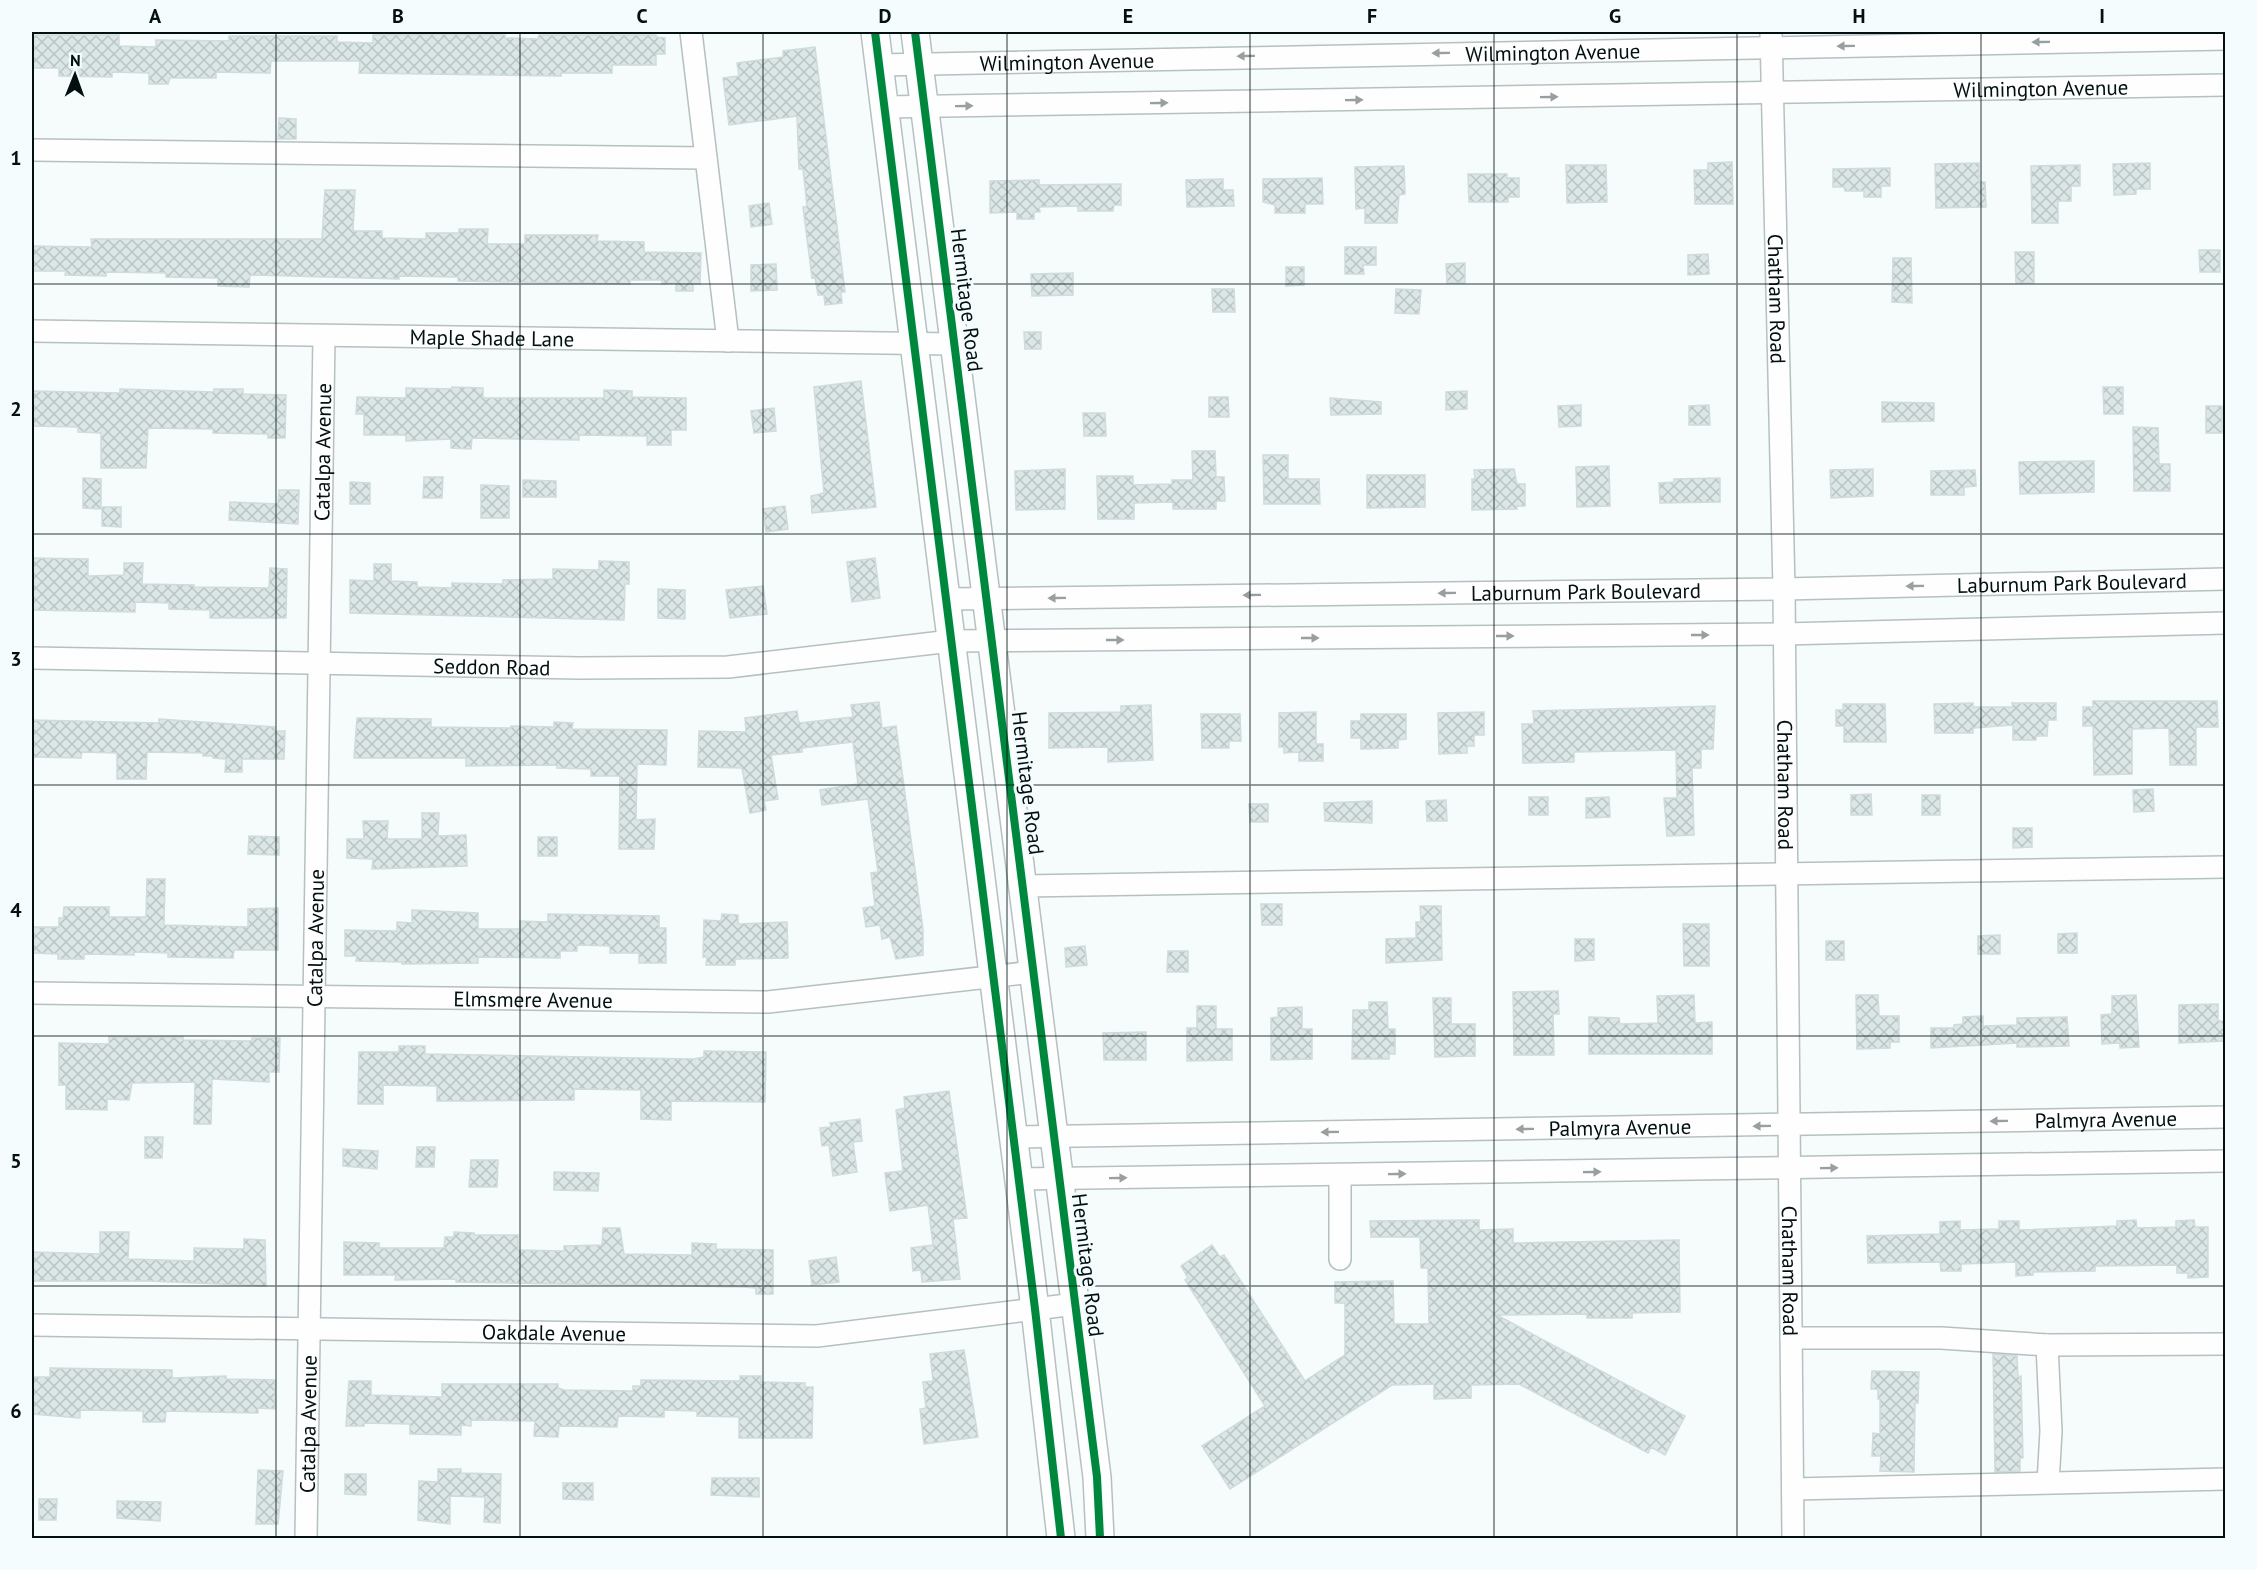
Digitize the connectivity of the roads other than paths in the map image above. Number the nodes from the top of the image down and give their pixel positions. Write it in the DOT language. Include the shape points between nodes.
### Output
graph roads {
  1 [pos="691,32"];
  2 [pos="875,32"];
  3 [pos="915,32"];
  4 [pos="1771,39"];
  5 [pos="2226,39"];
  6 [pos="919,62"];
  7 [pos="879,64"];
  8 [pos="2226,85"];
  9 [pos="1772,94"];
  10 [pos="925,106"];
  11 [pos="885,107"];
  12 [pos="32,150"];
  13 [pos="706,158"];
  14 [pos="32,331"];
  15 [pos="324,336"];
  16 [pos="728,341"];
  17 [pos="914,344"];
  18 [pos="955,344"];
  19 [pos="2226,579"];
  20 [pos="1784,589"];
  21 [pos="946,599"];
  22 [pos="986,599"];
  23 [pos="2226,623"];
  24 [pos="1784,634"];
  25 [pos="991,640"];
  26 [pos="951,641"];
  27 [pos="32,658"];
  28 [pos="318,664"];
  29 [pos="2226,867"];
  30 [pos="1786,874"];
  31 [pos="1023,886"];
  32 [pos="1033,972"];
  33 [pos="994,977"];
  34 [pos="32,993"];
  35 [pos="314,996"];
  36 [pos="2226,1117"];
  37 [pos="1790,1125"];
  38 [pos="1053,1136"];
  39 [pos="1014,1137"];
  40 [pos="2226,1161"];
  41 [pos="1790,1169"];
  42 [pos="1340,1175"];
  43 [pos="1019,1179"];
  44 [pos="1059,1179"];
  45 [pos="1340,1259"];
  46 [pos="1075,1304"];
  47 [pos="1035,1309"];
  48 [pos="32,1325"];
  49 [pos="308,1329"];
  50 [pos="1791,1338"];
  51 [pos="2226,1344"];
  52 [pos="2047,1345"];
  53 [pos="2226,1479"];
  54 [pos="2048,1483"];
  55 [pos="1793,1490"];
  56 [pos="306,1539"];
  57 [pos="1061,1539"];
  58 [pos="1100,1539"];
  59 [pos="1793,1539"];
  1 -- 13 [label="street"];
  2 -- 7 [label="main road"];
  3 -- 6 [label="main road, Hermitage Road"];
  5 -- 4 [label="street, Wilmington Avenue, one-way"];
  4 -- 6 [label="street, Wilmington Avenue, one-way"];
  4 -- 9 [label="street, Chatham Road"];
  6 -- 7 [label="street, Wilmington Avenue"];
  6 -- 10 [label="main road, Hermitage Road"];
  7 -- 11 [label="main road"];
  8 -- 9 [label="street, Wilmington Avenue"];
  10 -- 9 [label="street, Wilmington Avenue, one-way"];
  9 -- 20 [label="street, Chatham Road"];
  10 -- 11 [label="street, Wilmington Avenue"];
  10 -- 18 [label="main road, Hermitage Road"];
  11 -- 17 [label="main road"];
  12 -- 13 [label="street"];
  13 -- 16 [label="street"];
  14 -- 15 [label="street, Maple Shade Lane"];
  15 -- 16 [label="street, Maple Shade Lane"];
  15 -- 28 [label="street, Catalpa Avenue"];
  16 -- 17 [label="street, Maple Shade Lane"];
  17 -- 18 [label="street, Maple Shade Lane"];
  17 -- 21 [label="main road"];
  18 -- 22 [label="main road, Hermitage Road"];
  19 -- 20 [label="street, Laburnum Park Boulevard, one-way"];
  20 -- 22 [label="street, Laburnum Park Boulevard, one-way"];
  20 -- 24 [label="street, Chatham Road"];
  21 -- 22 [label="street, Laburnum Park Boulevard"];
  21 -- 26 [label="main road"];
  22 -- 25 [label="main road, Hermitage Road"];
  23 -- 24 [label="street, Laburnum Park Boulevard"];
  25 -- 24 [label="street, Laburnum Park Boulevard, one-way"];
  24 -- 30 [label="street, Chatham Road"];
  25 -- 26 [label="street, Laburnum Park Boulevard"];
  25 -- 31 [label="main road, Hermitage Road"];
  26 -- 28 [label="street, Seddon Road" via="728,667"];
  26 -- 33 [label="main road"];
  27 -- 28 [label="street, Seddon Road"];
  28 -- 35 [label="street, Catalpa Avenue"];
  29 -- 30 [label="street"];
  30 -- 31 [label="street"];
  30 -- 37 [label="street, Chatham Road"];
  31 -- 32 [label="main road, Hermitage Road"];
  32 -- 33 [label="street, Elmsmere Avenue"];
  32 -- 38 [label="main road, Hermitage Road"];
  33 -- 35 [label="street, Elmsmere Avenue" via="768,1002"];
  33 -- 39 [label="main road"];
  34 -- 35 [label="street, Elmsmere Avenue"];
  35 -- 49 [label="street, Catalpa Avenue"];
  36 -- 37 [label="street, Palmyra Avenue, one-way"];
  37 -- 38 [label="street, Palmyra Avenue, one-way"];
  37 -- 41 [label="street, Chatham Road"];
  38 -- 39 [label="street, Palmyra Avenue"];
  38 -- 44 [label="main road, Hermitage Road"];
  39 -- 43 [label="main road"];
  41 -- 40 [label="street, Palmyra Avenue, one-way"];
  42 -- 41 [label="street, Palmyra Avenue, one-way"];
  41 -- 50 [label="street, Chatham Road"];
  44 -- 42 [label="street, Palmyra Avenue, one-way"];
  42 -- 45 [label="street"];
  43 -- 44 [label="street, Palmyra Avenue"];
  43 -- 47 [label="main road"];
  44 -- 46 [label="main road, Hermitage Road"];
  46 -- 47 [label="street, Oakdale Avenue"];
  46 -- 58 [label="main road, Hermitage Road" via="1097,1477"];
  47 -- 49 [label="street, Oakdale Avenue" via="817,1336"];
  47 -- 57 [label="main road"];
  48 -- 49 [label="street, Oakdale Avenue"];
  49 -- 56 [label="street, Catalpa Avenue"];
  50 -- 52 [label="street" via="1941,1338"];
  50 -- 55 [label="street, Chatham Road"];
  51 -- 52 [label="street"];
  52 -- 54 [label="street" via="2051,1431"];
  53 -- 54 [label="street"];
  54 -- 55 [label="street"];
  55 -- 59 [label="street, Chatham Road"];
}
